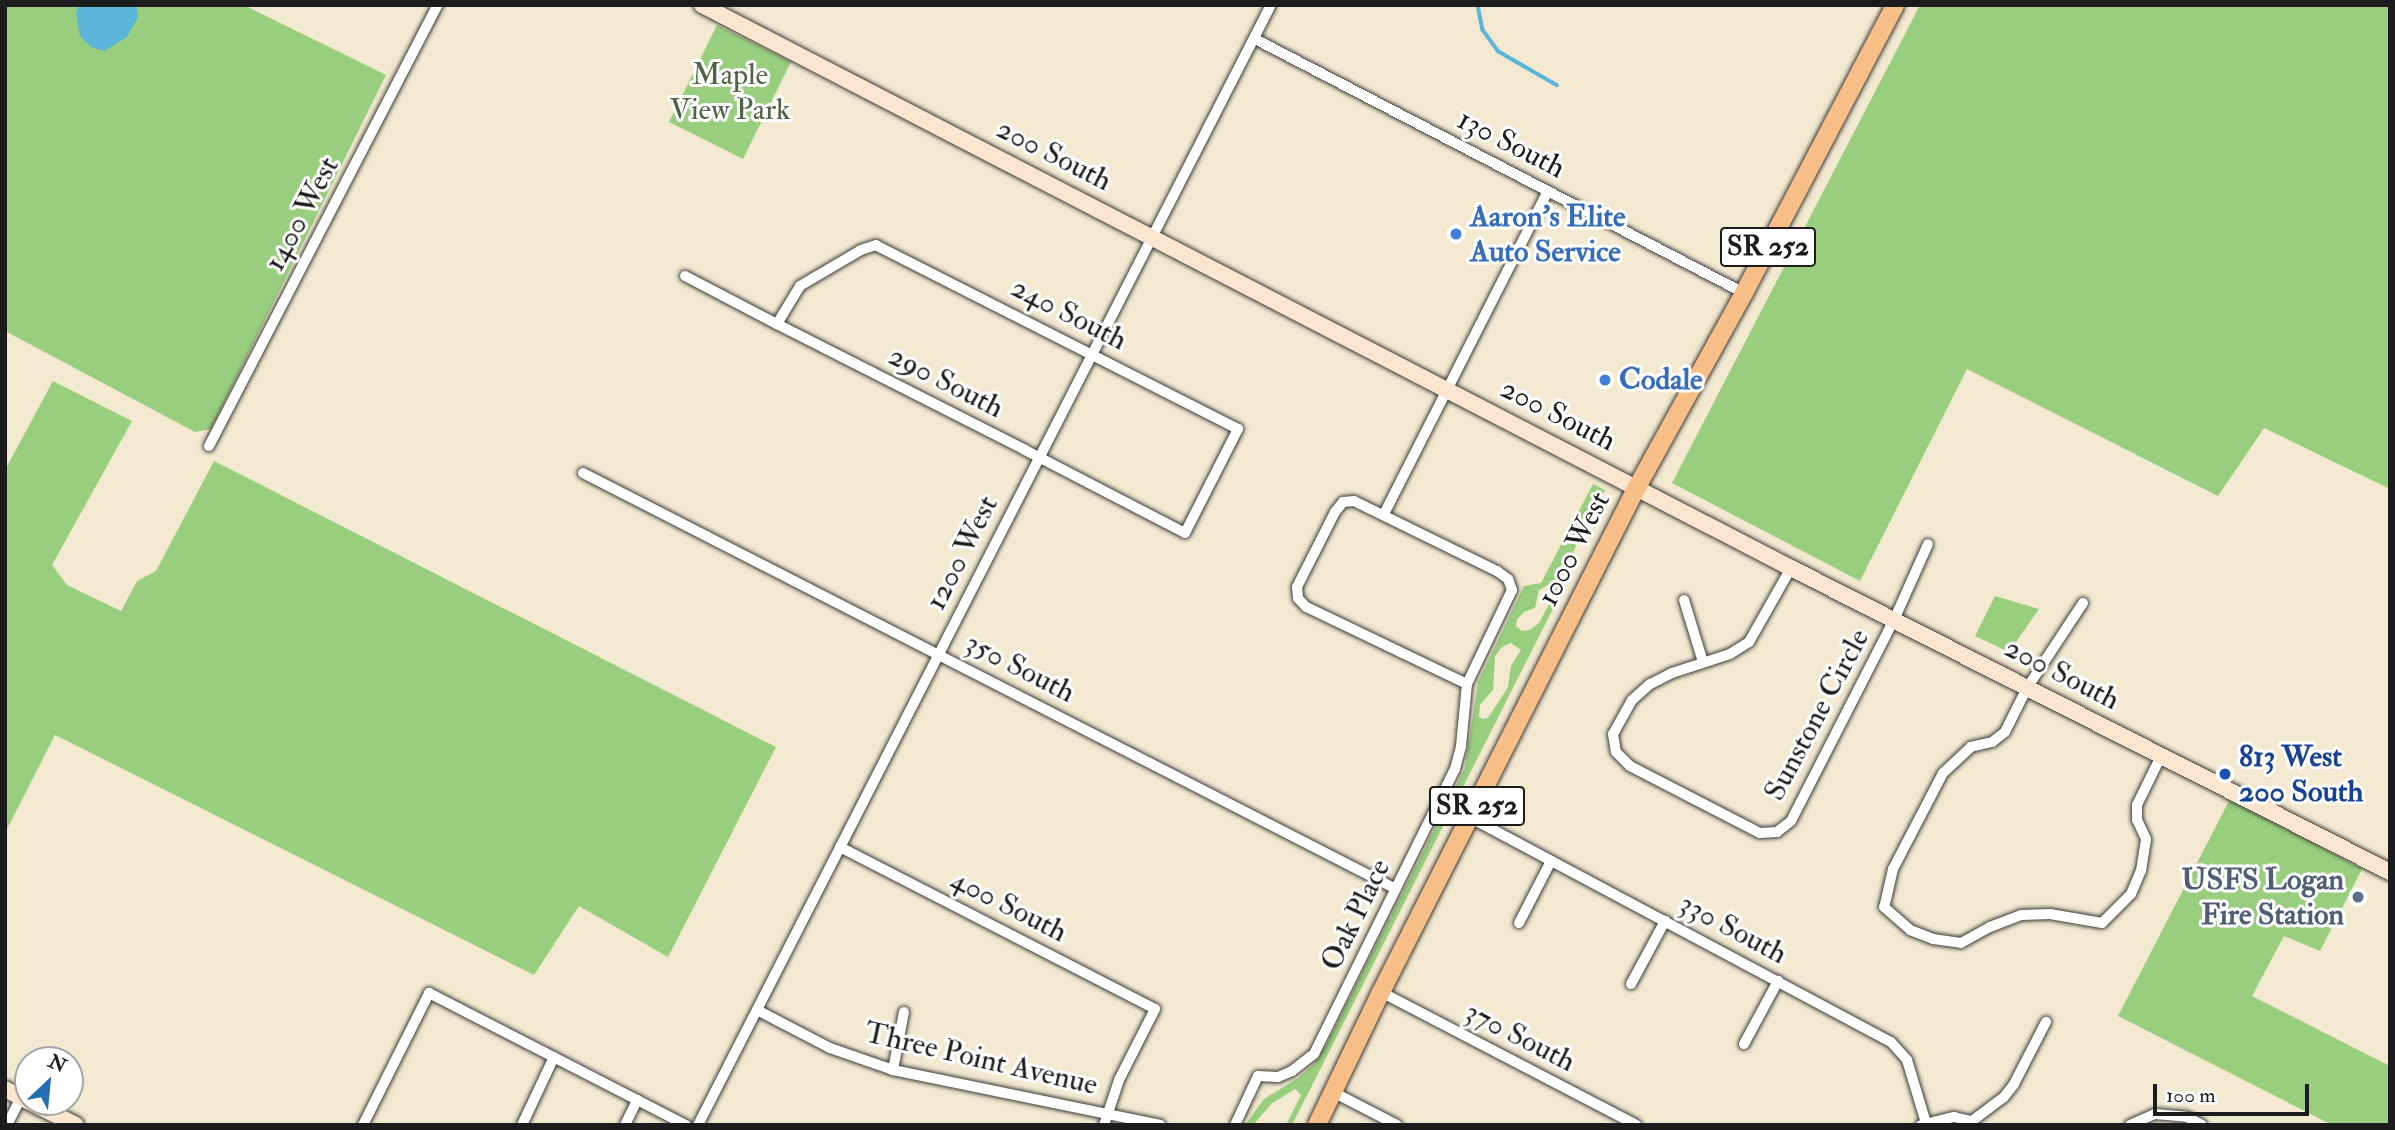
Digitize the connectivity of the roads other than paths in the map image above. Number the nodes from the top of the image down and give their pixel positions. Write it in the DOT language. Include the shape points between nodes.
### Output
graph roads {
  1 [pos="438,5"];
  2 [pos="702,5"];
  3 [pos="1271,5"];
  4 [pos="1895,5"];
  5 [pos="1255,38"];
  6 [pos="1548,191"];
  7 [pos="1151,236"];
  8 [pos="685,276"];
  9 [pos="1744,293"];
  10 [pos="777,324"];
  11 [pos="1091,353"];
  12 [pos="1446,388"];
  13 [pos="209,446"];
  14 [pos="1039,457"];
  15 [pos="583,473"];
  16 [pos="1637,487"];
  17 [pos="1384,514"];
  18 [pos="1185,533"];
  19 [pos="1928,544"];
  20 [pos="1791,568"];
  21 [pos="1685,600"];
  22 [pos="2083,603"];
  23 [pos="1894,620"];
  24 [pos="938,654"];
  25 [pos="1703,662"];
  26 [pos="1467,684"];
  27 [pos="2027,688"];
  28 [pos="2161,756"];
  29 [pos="1471,818"];
  30 [pos="840,847"];
  31 [pos="1551,861"];
  32 [pos="2390,872"];
  33 [pos="1396,889"];
  34 [pos="1665,921"];
  35 [pos="1519,923"];
  36 [pos="1778,981"];
  37 [pos="1631,985"];
  38 [pos="1381,992"];
  39 [pos="757,1010"];
  40 [pos="904,1012"];
  41 [pos="2046,1022"];
  42 [pos="1744,1044"];
  43 [pos="554,1057"];
  44 [pos="893,1070"];
  45 [pos="1333,1092"];
  46 [pos="637,1100"];
  47 [pos="58,1116"];
  48 [pos="1106,1119"];
  49 [pos="1924,1124"];
  50 [pos="76,1125"];
  51 [pos="363,1125"];
  52 [pos="522,1125"];
  53 [pos="625,1125"];
  54 [pos="686,1125"];
  55 [pos="698,1125"];
  56 [pos="1160,1125"];
  57 [pos="1235,1125"];
  58 [pos="1317,1125"];
  59 [pos="1397,1125"];
  60 [pos="1637,1125"];
  61 [pos="2130,1125"];
  62 [pos="2202,1125"];
  1 -- 13 [label="street, 1400 West"];
  2 -- 7 [label="street, 200 South"];
  3 -- 5 [label="street, 1200 West"];
  4 -- 9 [label="main road, 1000 West / SR 252"];
  5 -- 6 [label="street, 130 South"];
  5 -- 7 [label="street, 1200 West"];
  6 -- 9 [label="street, 130 South"];
  6 -- 12 [label="street"];
  7 -- 11 [label="street, 1200 West"];
  7 -- 12 [label="street, 200 South"];
  8 -- 10 [label="street, 290 South"];
  9 -- 16 [label="main road, 1000 West / SR 252"];
  10 -- 11 [label="street, 240 South" via="800,286 876,245"];
  10 -- 14 [label="street, 290 South"];
  11 -- 14 [label="street, 1200 West"];
  11 -- 18 [label="street, 240 South" via="1238,429"];
  12 -- 16 [label="street, 200 South"];
  12 -- 17 [label="street"];
  14 -- 18 [label="street, 290 South"];
  14 -- 24 [label="street, 1200 West"];
  15 -- 24 [label="street, 350 South"];
  16 -- 20 [label="street, 200 South"];
  16 -- 29 [label="main road, 1000 West / SR 252"];
  17 -- 26 [label="street" via="1508,579 1512,590"];
  17 -- 26 [label="street" via="1354,501 1343,502 1297,587 1298,598 1306,607"];
  19 -- 23 [label="street, Sunstone Circle"];
  20 -- 23 [label="street, 200 South"];
  20 -- 25 [label="street, Sunstone Circle" via="1749,642"];
  21 -- 25 [label="street"];
  22 -- 27 [label="street"];
  23 -- 25 [label="street, Sunstone Circle" via="1791,821 1776,832 1760,833 1629,766 1616,752 1613,734 1632,700 1650,684"];
  23 -- 27 [label="street, 200 South"];
  24 -- 30 [label="street, 1200 West"];
  24 -- 33 [label="street, 350 South"];
  26 -- 33 [label="street, Oak Place" via="1454,769"];
  27 -- 28 [label="street, 200 South"];
  27 -- 28 [label="street" via="2006,732 1992,742 1971,747 1943,773 1893,869 1884,906 1910,930 1961,943 2021,915 2050,914 2102,923 2131,894 2141,871 2147,839 2137,820 2137,805"];
  28 -- 32 [label="street, 200 South"];
  29 -- 31 [label="street, 330 South"];
  29 -- 38 [label="main road, 1000 West / SR 252"];
  30 -- 39 [label="street, 1200 West"];
  30 -- 48 [label="street, 400 South" via="1155,1009 1119,1080"];
  31 -- 34 [label="street, 330 South"];
  31 -- 35 [label="street"];
  33 -- 57 [label="street, Oak Place" via="1314,1054 1278,1077 1258,1076"];
  34 -- 36 [label="street, 330 South"];
  34 -- 37 [label="street"];
  36 -- 42 [label="street"];
  36 -- 49 [label="street, 330 South" via="1900,1050 1907,1060"];
  38 -- 45 [label="main road, 1000 West / SR 252"];
  38 -- 60 [label="street, 370 South"];
  39 -- 44 [label="street, Three Point Avenue" via="830,1048"];
  39 -- 55 [label="street, 1200 West"];
  40 -- 44 [label="street"];
  41 -- 49 [label="street" via="2004,1097 1972,1121 1954,1117"];
  43 -- 46 [label="street"];
  43 -- 51 [label="street" via="429,993"];
  43 -- 52 [label="street"];
  44 -- 48 [label="street, Three Point Avenue"];
  45 -- 58 [label="main road, 1000 West / SR 252"];
  45 -- 59 [label="street"];
  46 -- 53 [label="street"];
  46 -- 54 [label="street"];
  47 -- 50 [label="street"];
  48 -- 56 [label="street, Three Point Avenue"];
  61 -- 62 [label="street" via="2155,1114 2187,1117"];
}
